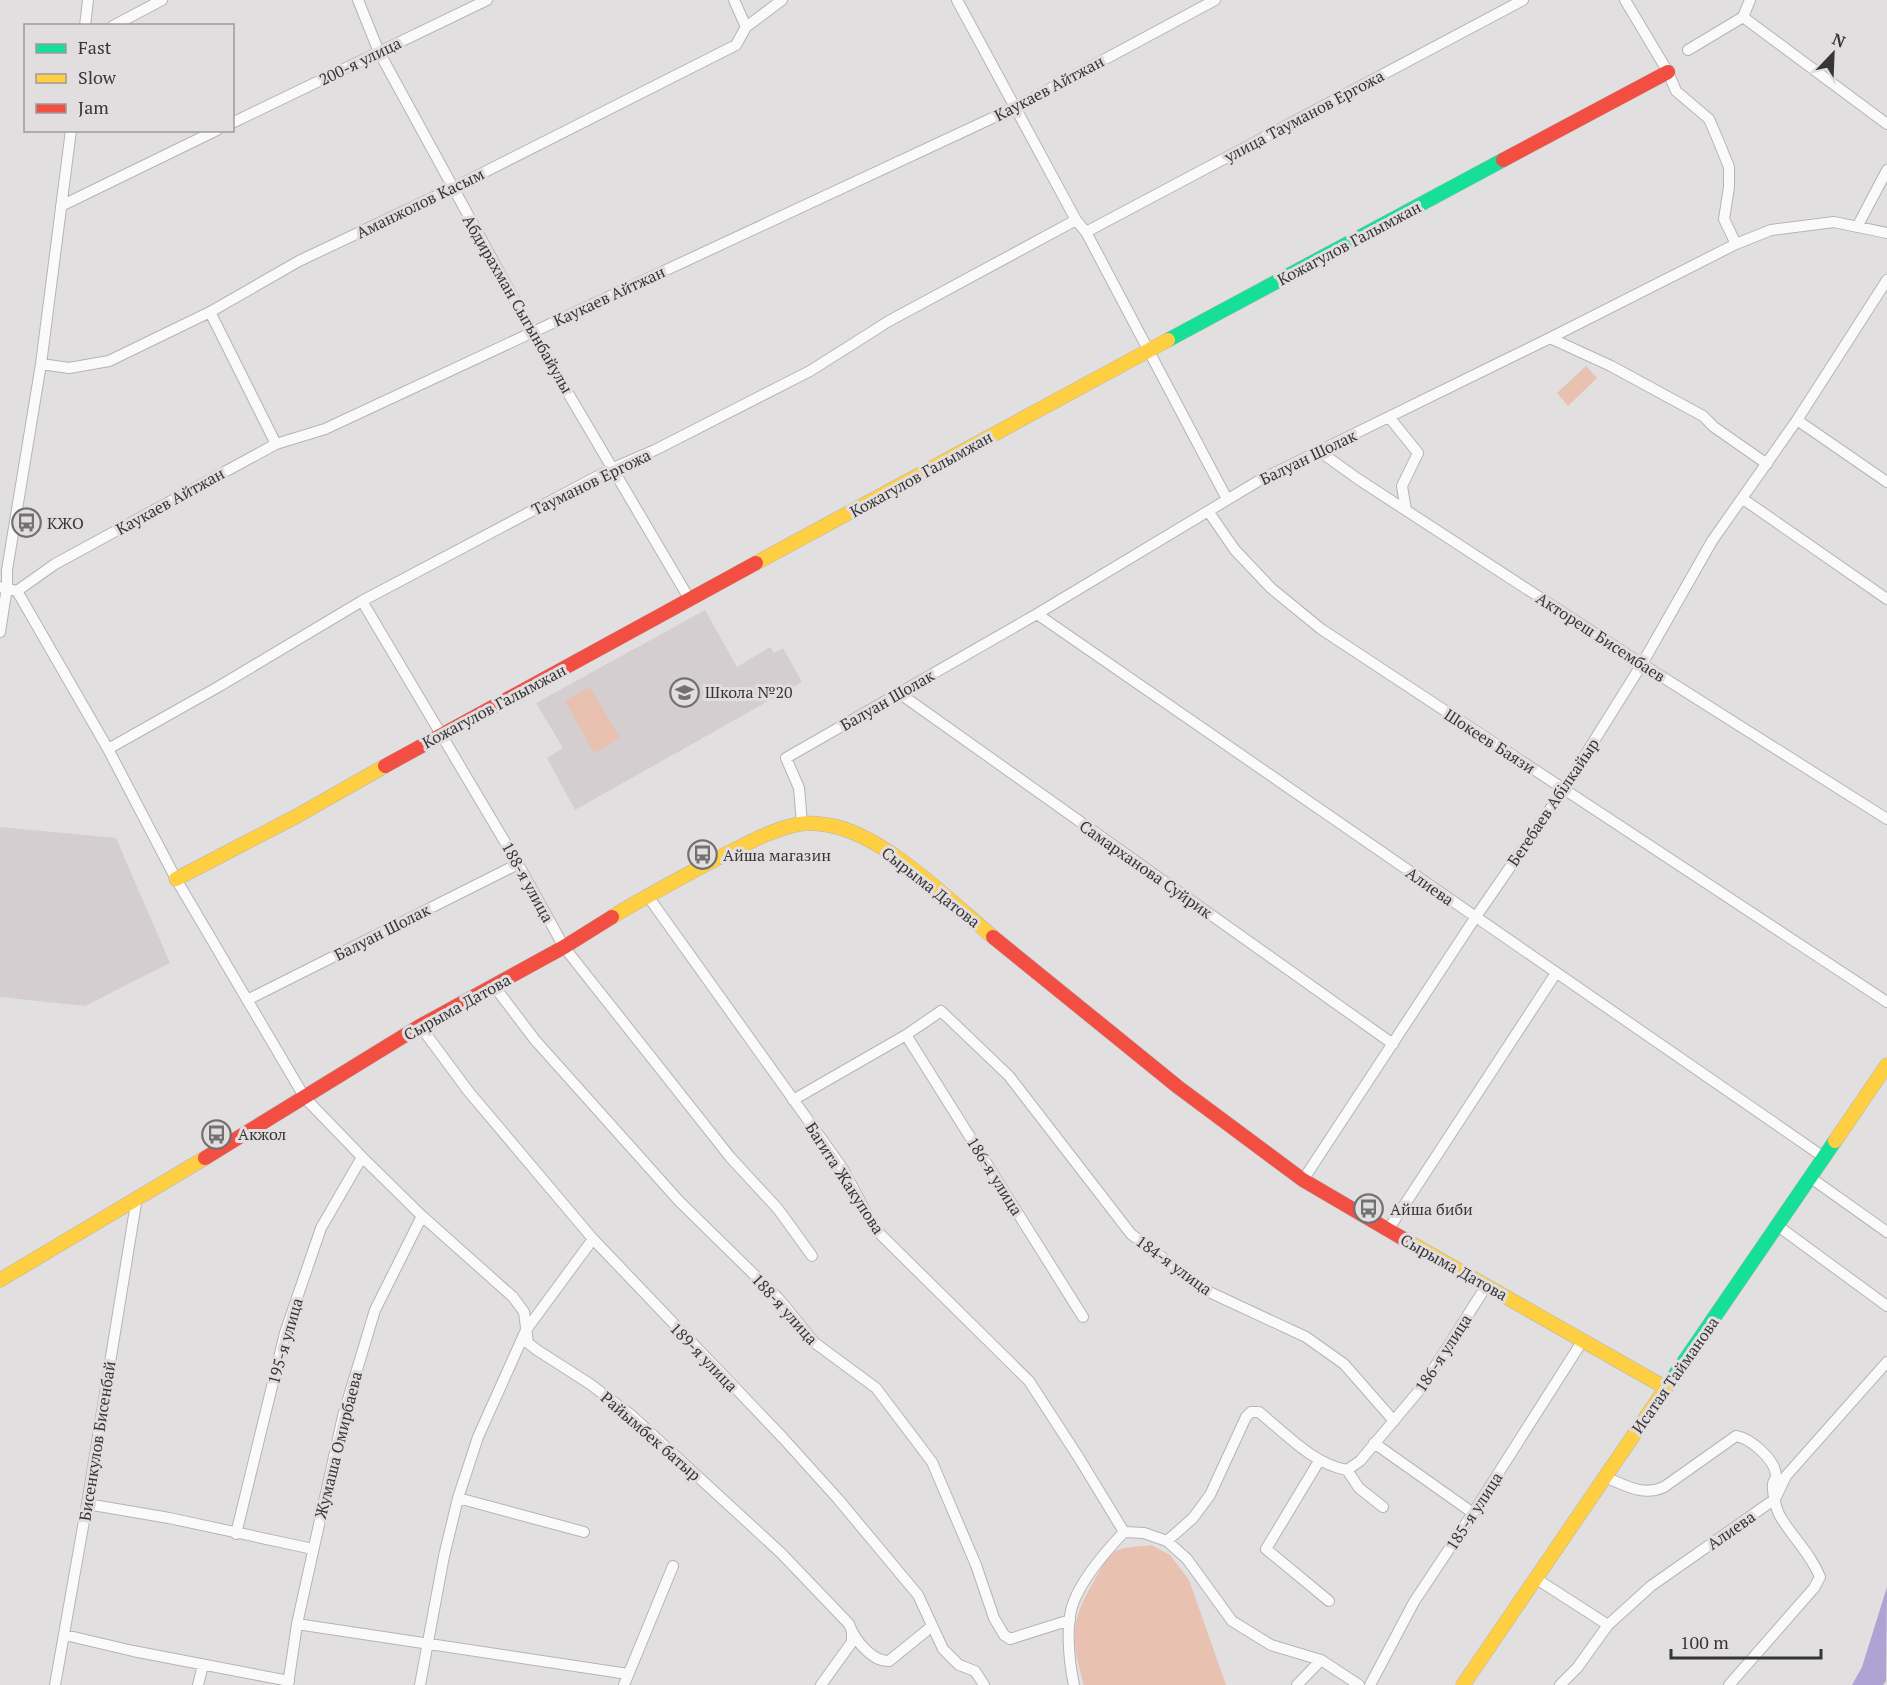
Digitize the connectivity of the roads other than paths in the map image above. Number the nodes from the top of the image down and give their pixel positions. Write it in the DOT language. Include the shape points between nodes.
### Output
graph roads {
  1 [pos="88,0"];
  2 [pos="162,0"];
  3 [pos="358,0"];
  4 [pos="487,0"];
  5 [pos="734,0"];
  6 [pos="782,0"];
  7 [pos="957,0"];
  8 [pos="1215,0"];
  9 [pos="1522,0"];
  10 [pos="1625,0"];
  11 [pos="1750,0"];
  12 [pos="1743,17"];
  13 [pos="85,24"];
  14 [pos="117,24"];
  15 [pos="746,27"];
  16 [pos="1688,50"];
  17 [pos="379,52"];
  18 [pos="1668,72"];
  19 [pos="1016,107"];
  20 [pos="234,122"];
  21 [pos="1887,124"];
  22 [pos="71,132"];
  23 [pos="213,132"];
  24 [pos="1887,170"];
  25 [pos="453,188"];
  26 [pos="61,206"];
  27 [pos="1076,220"];
  28 [pos="1857,226"];
  29 [pos="1086,232"];
  30 [pos="1887,233"];
  31 [pos="1736,244"];
  32 [pos="1887,280"];
  33 [pos="210,312"];
  34 [pos="532,332"];
  35 [pos="1550,338"];
  36 [pos="1147,351"];
  37 [pos="41,364"];
  38 [pos="1389,417"];
  39 [pos="1797,420"];
  40 [pos="276,444"];
  41 [pos="1319,451"];
  42 [pos="1767,464"];
  43 [pos="613,468"];
  44 [pos="1887,482"];
  45 [pos="1227,499"];
  46 [pos="1743,499"];
  47 [pos="1406,510"];
  48 [pos="1208,511"];
  49 [pos="8,588"];
  50 [pos="1887,599"];
  51 [pos="690,600"];
  52 [pos="362,601"];
  53 [pos="1037,614"];
  54 [pos="0,632"];
  55 [pos="1642,664"];
  56 [pos="899,693"];
  57 [pos="442,734"];
  58 [pos="108,749"];
  59 [pos="1563,789"];
  60 [pos="1887,819"];
  61 [pos="801,823"];
  62 [pos="518,864"];
  63 [pos="176,879"];
  64 [pos="647,895"];
  65 [pos="1475,918"];
  66 [pos="564,947"];
  67 [pos="1556,973"];
  68 [pos="494,986"];
  69 [pos="247,1000"];
  70 [pos="1887,1002"];
  71 [pos="420,1026"];
  72 [pos="906,1035"];
  73 [pos="1393,1044"];
  74 [pos="1887,1065"];
  75 [pos="305,1098"];
  76 [pos="793,1100"];
  77 [pos="362,1158"];
  78 [pos="1825,1158"];
  79 [pos="1811,1178"];
  80 [pos="1303,1180"];
  81 [pos="137,1197"];
  82 [pos="422,1216"];
  83 [pos="1778,1226"];
  84 [pos="1388,1230"];
  85 [pos="1887,1232"];
  86 [pos="593,1239"];
  87 [pos="812,1256"];
  88 [pos="0,1280"];
  89 [pos="1487,1285"];
  90 [pos="1887,1306"];
  91 [pos="1083,1317"];
  92 [pos="526,1330"];
  93 [pos="1583,1340"];
  94 [pos="1887,1362"];
  95 [pos="1666,1388"];
  96 [pos="1394,1421"];
  97 [pos="1374,1443"];
  98 [pos="1319,1461"];
  99 [pos="1347,1470"];
  100 [pos="1605,1477"];
  101 [pos="458,1498"];
  102 [pos="1775,1499"];
  103 [pos="87,1504"];
  104 [pos="1383,1507"];
  105 [pos="1473,1513"];
  106 [pos="584,1532"];
  107 [pos="1124,1532"];
  108 [pos="236,1534"];
  109 [pos="1167,1540"];
  110 [pos="313,1550"];
  111 [pos="673,1566"];
  112 [pos="1535,1578"];
  113 [pos="1329,1601"];
  114 [pos="1070,1620"];
  115 [pos="297,1624"];
  116 [pos="1608,1625"];
  117 [pos="932,1627"];
  118 [pos="852,1633"];
  119 [pos="65,1635"];
  120 [pos="428,1644"];
  121 [pos="1321,1660"];
  122 [pos="203,1665"];
  123 [pos="626,1679"];
  124 [pos="289,1683"];
  125 [pos="56,1685"];
  126 [pos="198,1685"];
  127 [pos="420,1685"];
  128 [pos="821,1685"];
  129 [pos="984,1685"];
  130 [pos="1074,1685"];
  131 [pos="1297,1685"];
  132 [pos="1359,1685"];
  133 [pos="1370,1685"];
  134 [pos="1463,1685"];
  135 [pos="1560,1685"];
  136 [pos="1729,1685"];
  1 -- 13 [label="street"];
  2 -- 14 [label="street"];
  3 -- 17 [label="street, Абдирахман Сыгынбайулы"];
  4 -- 17 [label="street, 200-я улица"];
  5 -- 15 [label="street"];
  6 -- 15 [label="street, Аманжолов Касым"];
  7 -- 19 [label="street"];
  8 -- 19 [label="street, Каукаев Айтжан"];
  9 -- 29 [label="street, улица Тауманов Ергожа"];
  10 -- 18 [label="street"];
  11 -- 12 [label="street"];
  12 -- 16 [label="street"];
  12 -- 21 [label="street"];
  15 -- 25 [label="street, Аманжолов Касым" via="736,45"];
  17 -- 20 [label="street, 200-я улица"];
  17 -- 25 [label="street, Абдирахман Сыгынбайулы"];
  18 -- 31 [label="street" via="1676,91 1709,119 1729,167 1724,219"];
  18 -- 36 [label="street, Кожагулов Галымжан"];
  19 -- 27 [label="street"];
  19 -- 34 [label="street, Каукаев Айтжан"];
  22 -- 26 [label="street"];
  23 -- 26 [label="street"];
  24 -- 28 [label="street"];
  25 -- 33 [label="street, Аманжолов Касым" via="299,261"];
  25 -- 34 [label="street, Абдирахман Сыгынбайулы"];
  26 -- 37 [label="street"];
  27 -- 29 [label="street"];
  27 -- 43 [label="street, Тауманов Ергожа" via="889,321 810,371"];
  28 -- 30 [label="street, Балуан Шолак"];
  28 -- 31 [label="street, Балуан Шолак" via="1834,222 1772,230"];
  29 -- 36 [label="street"];
  31 -- 35 [label="street, Балуан Шолак"];
  32 -- 39 [label="street, Бегебаев Абілкайыр"];
  33 -- 37 [label="street, Аманжолов Касым" via="109,361 69,368"];
  33 -- 40 [label="street"];
  34 -- 40 [label="street, Каукаев Айтжан" via="326,429"];
  34 -- 43 [label="street, Абдирахман Сыгынбайулы"];
  35 -- 38 [label="street, Балуан Шолак"];
  35 -- 42 [label="street" via="1702,416"];
  36 -- 45 [label="street"];
  36 -- 51 [label="street, Кожагулов Галымжан"];
  37 -- 49 [label="street" via="7,570"];
  38 -- 41 [label="street, Балуан Шолак"];
  38 -- 47 [label="street" via="1418,453 1402,486"];
  39 -- 42 [label="street, Бегебаев Абілкайыр"];
  39 -- 44 [label="street"];
  40 -- 49 [label="street, Каукаев Айтжан"];
  41 -- 45 [label="street, Балуан Шолак"];
  41 -- 47 [label="street, Актореш Бисембаев"];
  42 -- 46 [label="street, Бегебаев Абілкайыр"];
  43 -- 51 [label="street, Абдирахман Сыгынбайулы"];
  43 -- 52 [label="street, Тауманов Ергожа"];
  45 -- 48 [label="street, Балуан Шолак"];
  46 -- 50 [label="street"];
  46 -- 55 [label="street, Бегебаев Абілкайыр" via="1712,541"];
  47 -- 55 [label="street, Актореш Бисембаев"];
  48 -- 53 [label="street, Балуан Шолак"];
  48 -- 59 [label="street, Шокеев Баязи" via="1235,550 1271,588 1321,629"];
  49 -- 54 [label="street"];
  49 -- 58 [label="street, Райымбек батыр"];
  51 -- 57 [label="street, Кожагулов Галымжан"];
  52 -- 57 [label="street, 188-я улица"];
  52 -- 58 [label="street, Тауманов Ергожа"];
  53 -- 56 [label="street, Балуан Шолак"];
  53 -- 65 [label="street, Алиева"];
  55 -- 59 [label="street, Бегебаев Абілкайыр"];
  55 -- 60 [label="street, Актореш Бисембаев"];
  56 -- 61 [label="street, Балуан Шолак" via="786,758 799,788"];
  56 -- 73 [label="street, Самарханова Суйрик"];
  57 -- 62 [label="street, 188-я улица"];
  57 -- 63 [label="street, Кожагулов Галымжан"];
  58 -- 63 [label="street, Райымбек батыр"];
  59 -- 65 [label="street, Бегебаев Абілкайыр"];
  59 -- 70 [label="street, Шокеев Баязи"];
  61 -- 64 [label="street, Сырыма Датова" via="738,848"];
  61 -- 80 [label="street, Сырыма Датова" via="829,825 854,833 908,866 1178,1087"];
  62 -- 66 [label="street, 188-я улица"];
  62 -- 69 [label="street, Балуан Шолак"];
  63 -- 69 [label="street, Райымбек батыр"];
  64 -- 66 [label="street, Сырыма Датова"];
  64 -- 76 [label="street, Багита Жакупова"];
  65 -- 67 [label="street, Алиева"];
  65 -- 73 [label="street, Бегебаев Абілкайыр"];
  66 -- 68 [label="street, Сырыма Датова"];
  66 -- 87 [label="street, 188-я улица"];
  67 -- 78 [label="street, Алиева"];
  67 -- 84 [label="street"];
  68 -- 71 [label="street, Сырыма Датова"];
  68 -- 114 [label="street, 188-я улица" via="535,1040 679,1201 778,1298 815,1343 876,1388 932,1462 1004,1635 1010,1639"];
  69 -- 75 [label="street, Райымбек батыр"];
  71 -- 75 [label="street, Сырыма Датова"];
  71 -- 86 [label="street, 189-я улица" via="469,1092"];
  72 -- 76 [label="street"];
  72 -- 91 [label="street, 186-я улица"];
  72 -- 96 [label="street, 184-я улица" via="941,1011 1009,1077 1131,1234 1205,1290 1306,1337 1344,1364"];
  73 -- 80 [label="street, Бегебаев Абілкайыр"];
  74 -- 78 [label="street, Исатая Тайманова"];
  75 -- 77 [label="street, Райымбек батыр"];
  75 -- 81 [label="street, Сырыма Датова"];
  76 -- 107 [label="street, Багита Жакупова" via="843,1169 875,1229 1029,1381"];
  77 -- 82 [label="street, Райымбек батыр"];
  77 -- 108 [label="street, 195-я улица" via="321,1228 285,1333"];
  78 -- 79 [label="street, Исатая Тайманова"];
  79 -- 83 [label="street, Исатая Тайманова"];
  79 -- 85 [label="street"];
  80 -- 84 [label="street, Сырыма Датова"];
  81 -- 88 [label="street, Сырыма Датова"];
  81 -- 103 [label="street, Бисенкулов Бисенбай"];
  82 -- 92 [label="street, Райымбек батыр" via="513,1297 524,1312"];
  82 -- 110 [label="street, Жумаша Омирбаева" via="375,1310 343,1416"];
  83 -- 90 [label="street"];
  83 -- 95 [label="street, Исатая Тайманова"];
  84 -- 89 [label="street, Сырыма Датова"];
  86 -- 92 [label="street"];
  86 -- 117 [label="street, 189-я улица" via="838,1499 918,1595"];
  89 -- 93 [label="street, Сырыма Датова"];
  89 -- 96 [label="street, 186-я улица" via="1422,1387"];
  92 -- 101 [label="street" via="478,1437"];
  92 -- 118 [label="street, Райымбек батыр" via="528,1343 631,1415 765,1538 849,1624"];
  93 -- 95 [label="street, Сырыма Датова"];
  93 -- 105 [label="street, 185-я улица"];
  94 -- 102 [label="street, Алиева" via="1786,1476"];
  95 -- 100 [label="street, Исатая Тайманова"];
  96 -- 97 [label="street, 186-я улица"];
  97 -- 99 [label="street, 186-я улица"];
  97 -- 105 [label="street"];
  98 -- 99 [label="street"];
  98 -- 109 [label="street" via="1259,1412 1251,1412 1210,1495 1193,1518"];
  98 -- 113 [label="street" via="1266,1549"];
  99 -- 104 [label="street" via="1359,1488"];
  100 -- 102 [label="street" via="1653,1492 1736,1436 1744,1437 1773,1465"];
  100 -- 112 [label="street, Исатая Тайманова"];
  101 -- 106 [label="street"];
  101 -- 120 [label="street"];
  102 -- 116 [label="street, Алиева" via="1651,1586"];
  102 -- 136 [label="street" via="1778,1514 1815,1564 1820,1577"];
  103 -- 108 [label="street"];
  103 -- 119 [label="street, Бисенкулов Бисенбай"];
  105 -- 133 [label="street, 185-я улица" via="1414,1602"];
  107 -- 109 [label="street"];
  107 -- 114 [label="street" via="1102,1556 1073,1602"];
  108 -- 110 [label="street"];
  109 -- 121 [label="street" via="1187,1559 1232,1622 1271,1645"];
  110 -- 115 [label="street, Жумаша Омирбаева"];
  111 -- 123 [label="street"];
  112 -- 116 [label="street"];
  112 -- 134 [label="street, Исатая Тайманова"];
  114 -- 130 [label="street" via="1069,1664"];
  115 -- 120 [label="street"];
  115 -- 124 [label="street, Жумаша Омирбаева"];
  116 -- 135 [label="street, Алиева"];
  117 -- 118 [label="street, Райымбек батыр" via="889,1661 873,1656"];
  117 -- 129 [label="street, 189-я улица" via="943,1649 959,1665 975,1671"];
  118 -- 128 [label="street" via="852,1642"];
  119 -- 122 [label="street"];
  119 -- 125 [label="street, Бисенкулов Бисенбай"];
  120 -- 123 [label="street"];
  120 -- 127 [label="street"];
  121 -- 131 [label="street"];
  121 -- 132 [label="street"];
  122 -- 124 [label="street"];
  122 -- 126 [label="street"];
}
